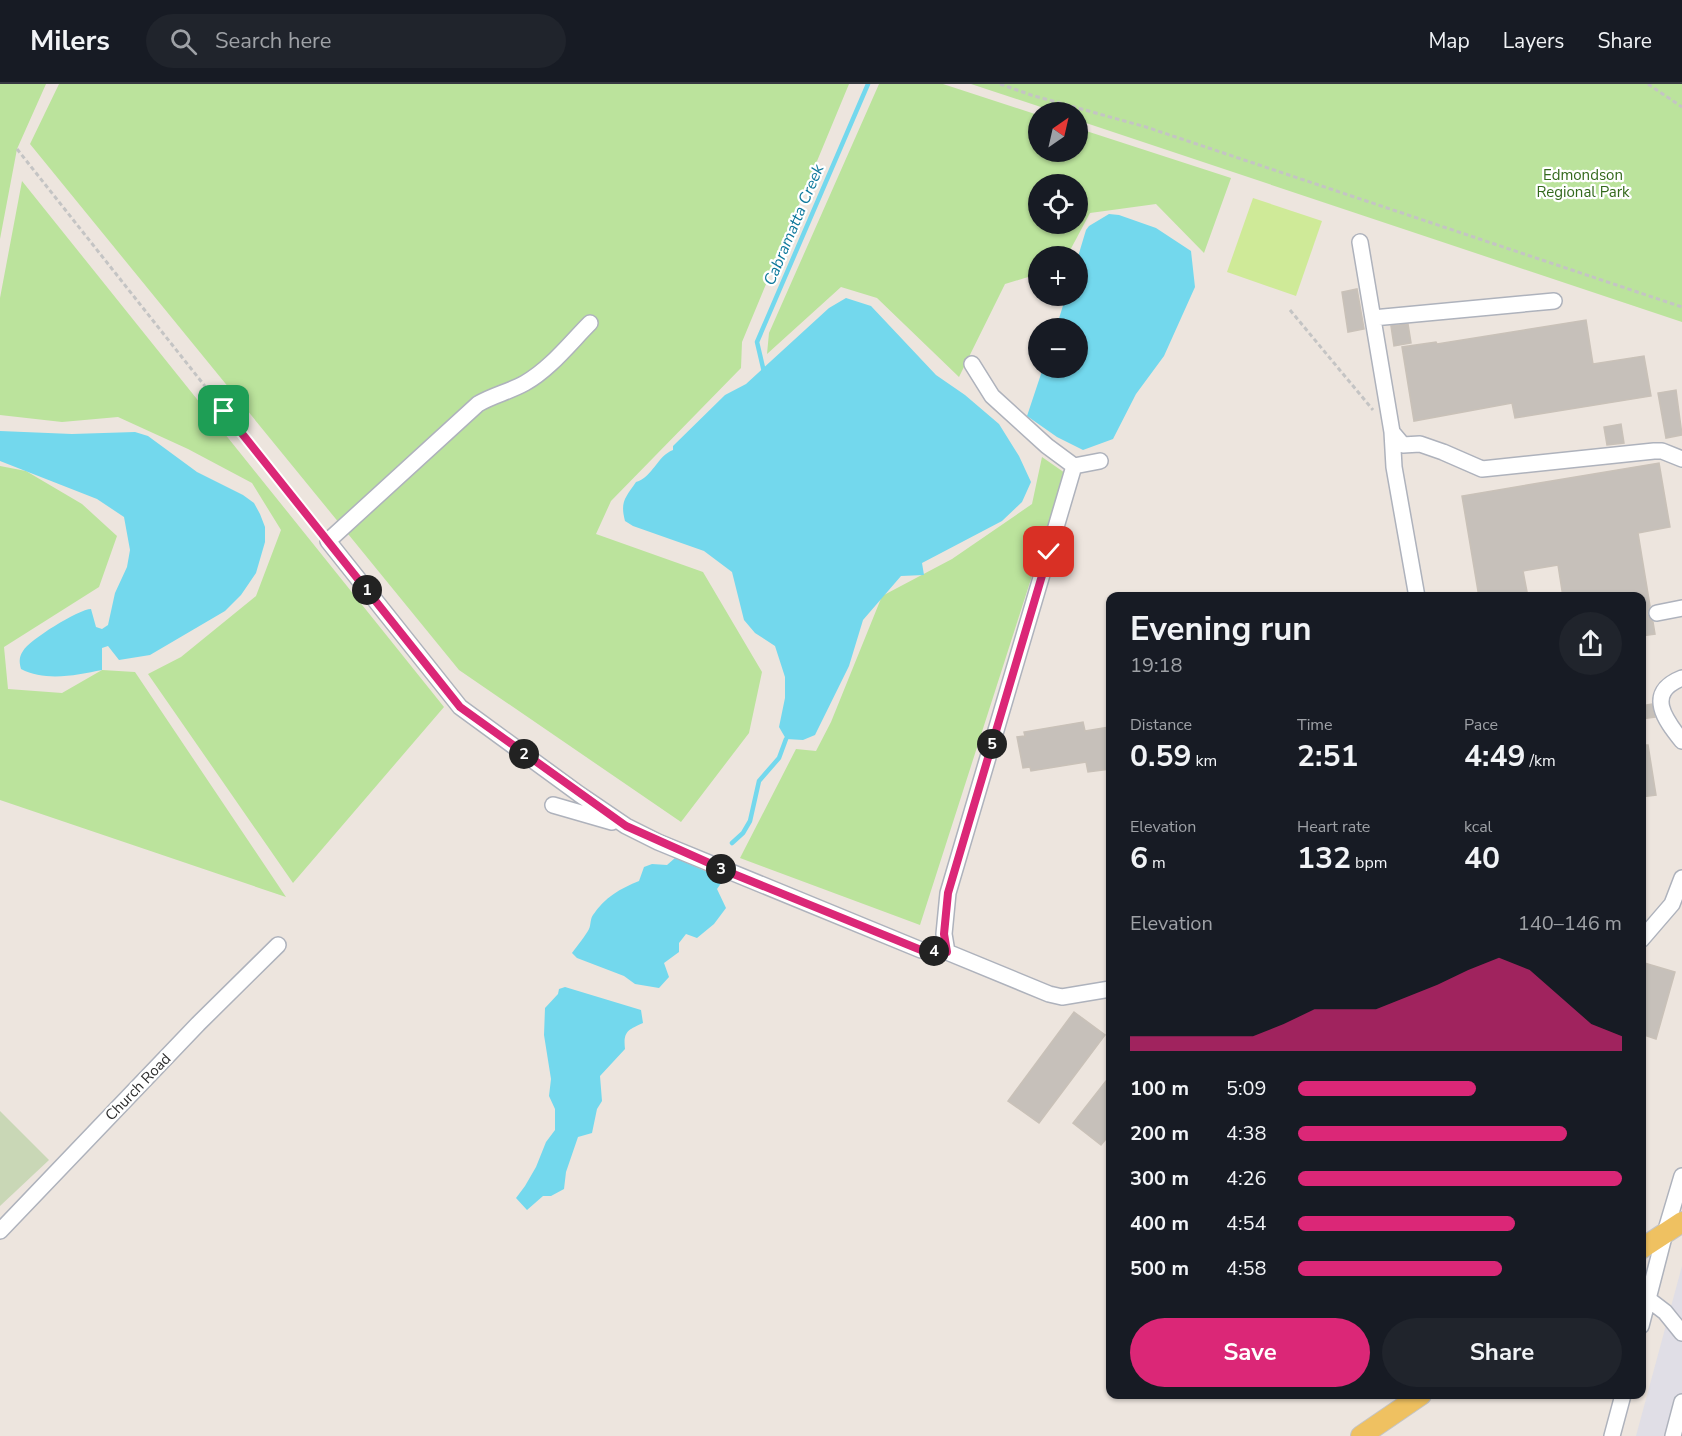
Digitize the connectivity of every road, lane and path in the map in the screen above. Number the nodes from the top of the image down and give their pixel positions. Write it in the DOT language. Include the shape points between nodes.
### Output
graph roads {
  1 [pos="1000,84"];
  2 [pos="1648,84"];
  3 [pos="1682,107"];
  4 [pos="17,149"];
  5 [pos="1360,242"];
  6 [pos="1554,301"];
  7 [pos="1682,307"];
  8 [pos="1290,309"];
  9 [pos="1373,318"];
  10 [pos="590,323"];
  11 [pos="972,364"];
  12 [pos="1392,432"];
  13 [pos="1682,459"];
  14 [pos="1100,461"];
  15 [pos="1074,466"];
  16 [pos="328,541"];
  17 [pos="1416,592"];
  18 [pos="1682,608"];
  19 [pos="1657,613"];
  20 [pos="1682,678"];
  21 [pos="1682,741"];
  22 [pos="554,805"];
  23 [pos="626,826"];
  24 [pos="1682,880"];
  25 [pos="1677,906"];
  26 [pos="1646,935"];
  27 [pos="278,945"];
  28 [pos="947,952"];
  29 [pos="1106,990"];
  30 [pos="1682,1176"];
  31 [pos="1682,1222"];
  32 [pos="0,1231"];
  33 [pos="1665,1233"];
  34 [pos="1646,1246"];
  35 [pos="1646,1295"];
  36 [pos="1648,1299"];
  37 [pos="1646,1307"];
  38 [pos="1682,1333"];
  39 [pos="1415,1399"];
  40 [pos="1622,1399"];
  41 [pos="1682,1402"];
  42 [pos="1361,1436"];
  43 [pos="1612,1436"];
  44 [pos="1673,1436"];
  1 -- 7 [label="path" via="1146,127"];
  2 -- 3 [label="path"];
  4 -- 16 [label="path"];
  5 -- 9 [label="street"];
  6 -- 9 [label="street"];
  8 -- 12 [label="path"];
  9 -- 12 [label="street"];
  10 -- 16 [label="street" via="537,375 478,404"];
  11 -- 15 [label="street" via="992,396"];
  12 -- 13 [label="street" via="1403,445 1420,444 1482,469 1654,451"];
  12 -- 17 [label="street" via="1394,467"];
  14 -- 15 [label="street"];
  15 -- 28 [label="street" via="948,893 944,934"];
  16 -- 23 [label="street" via="460,707"];
  18 -- 19 [label="street"];
  20 -- 21 [label="street" via="1668,686 1661,702 1665,720"];
  22 -- 23 [label="street"];
  23 -- 28 [label="street" via="921,950"];
  24 -- 25 [label="street"];
  25 -- 26 [label="street"];
  27 -- 32 [label="street, Church Road"];
  28 -- 29 [label="street" via="1049,994 1062,997"];
  30 -- 33 [label="street"];
  31 -- 33 [label="main road"];
  33 -- 34 [label="main road"];
  33 -- 36 [label="street"];
  35 -- 36 [label="street"];
  36 -- 37 [label="street"];
  36 -- 38 [label="street"];
  39 -- 42 [label="main road"];
  40 -- 43 [label="street"];
  41 -- 44 [label="street"];
}
